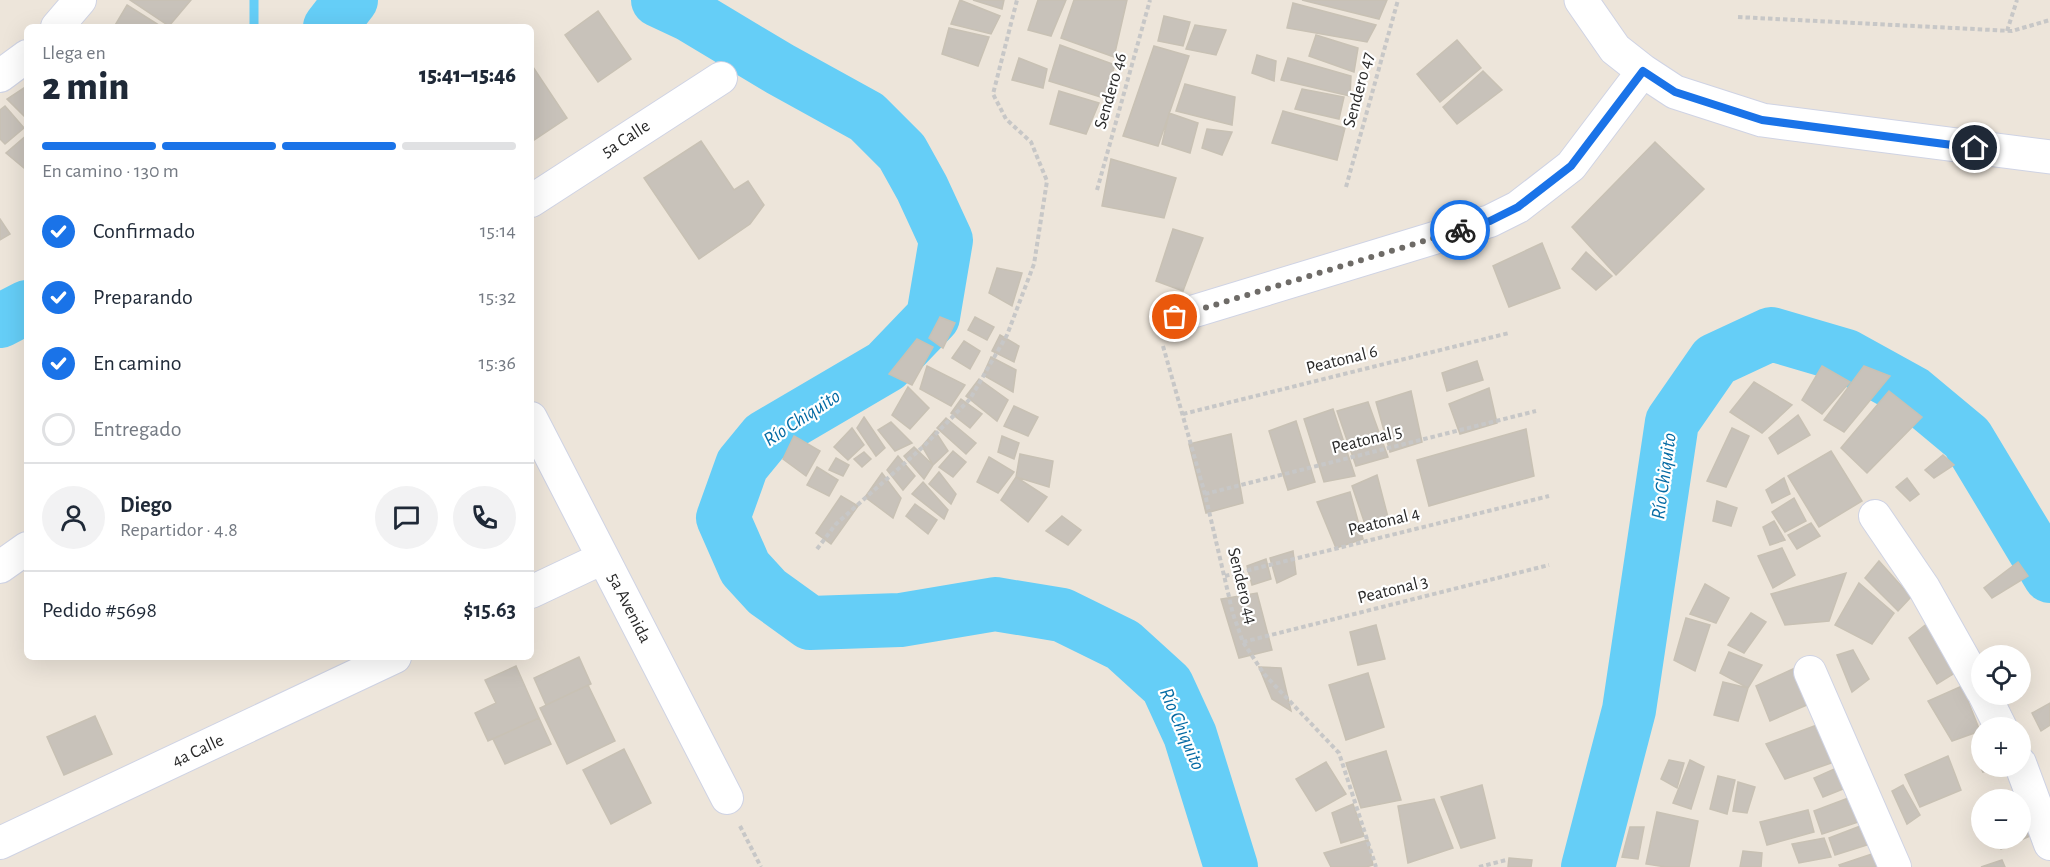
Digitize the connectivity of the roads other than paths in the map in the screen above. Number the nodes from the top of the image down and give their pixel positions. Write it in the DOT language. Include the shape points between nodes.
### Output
graph roads {
  1 [pos="80,0"];
  2 [pos="1581,0"];
  3 [pos="60,24"];
  4 [pos="24,58"];
  5 [pos="1643,71"];
  6 [pos="0,76"];
  7 [pos="721,78"];
  8 [pos="2050,157"];
  9 [pos="534,199"];
  10 [pos="1175,317"];
  11 [pos="534,424"];
  12 [pos="1875,516"];
  13 [pos="24,550"];
  14 [pos="603,558"];
  15 [pos="0,567"];
  16 [pos="534,591"];
  17 [pos="388,660"];
  18 [pos="1810,672"];
  19 [pos="1971,673"];
  20 [pos="2025,777"];
  21 [pos="727,798"];
  22 [pos="0,843"];
  23 [pos="2050,844"];
  24 [pos="1895,867"];
  1 -- 3 [label="street"];
  2 -- 5 [label="street" via="1615,49"];
  4 -- 6 [label="street"];
  5 -- 8 [label="street" via="1675,92 1762,120"];
  5 -- 10 [label="street" via="1571,166 1518,207 1490,221"];
  7 -- 9 [label="street, 5a Calle"];
  11 -- 14 [label="street, 5a Avenida"];
  12 -- 19 [label="street" via="1924,588"];
  13 -- 15 [label="street"];
  14 -- 16 [label="street"];
  14 -- 21 [label="street, 5a Avenida"];
  17 -- 22 [label="street, 4a Calle"];
  18 -- 24 [label="street"];
  20 -- 23 [label="street"];
}
